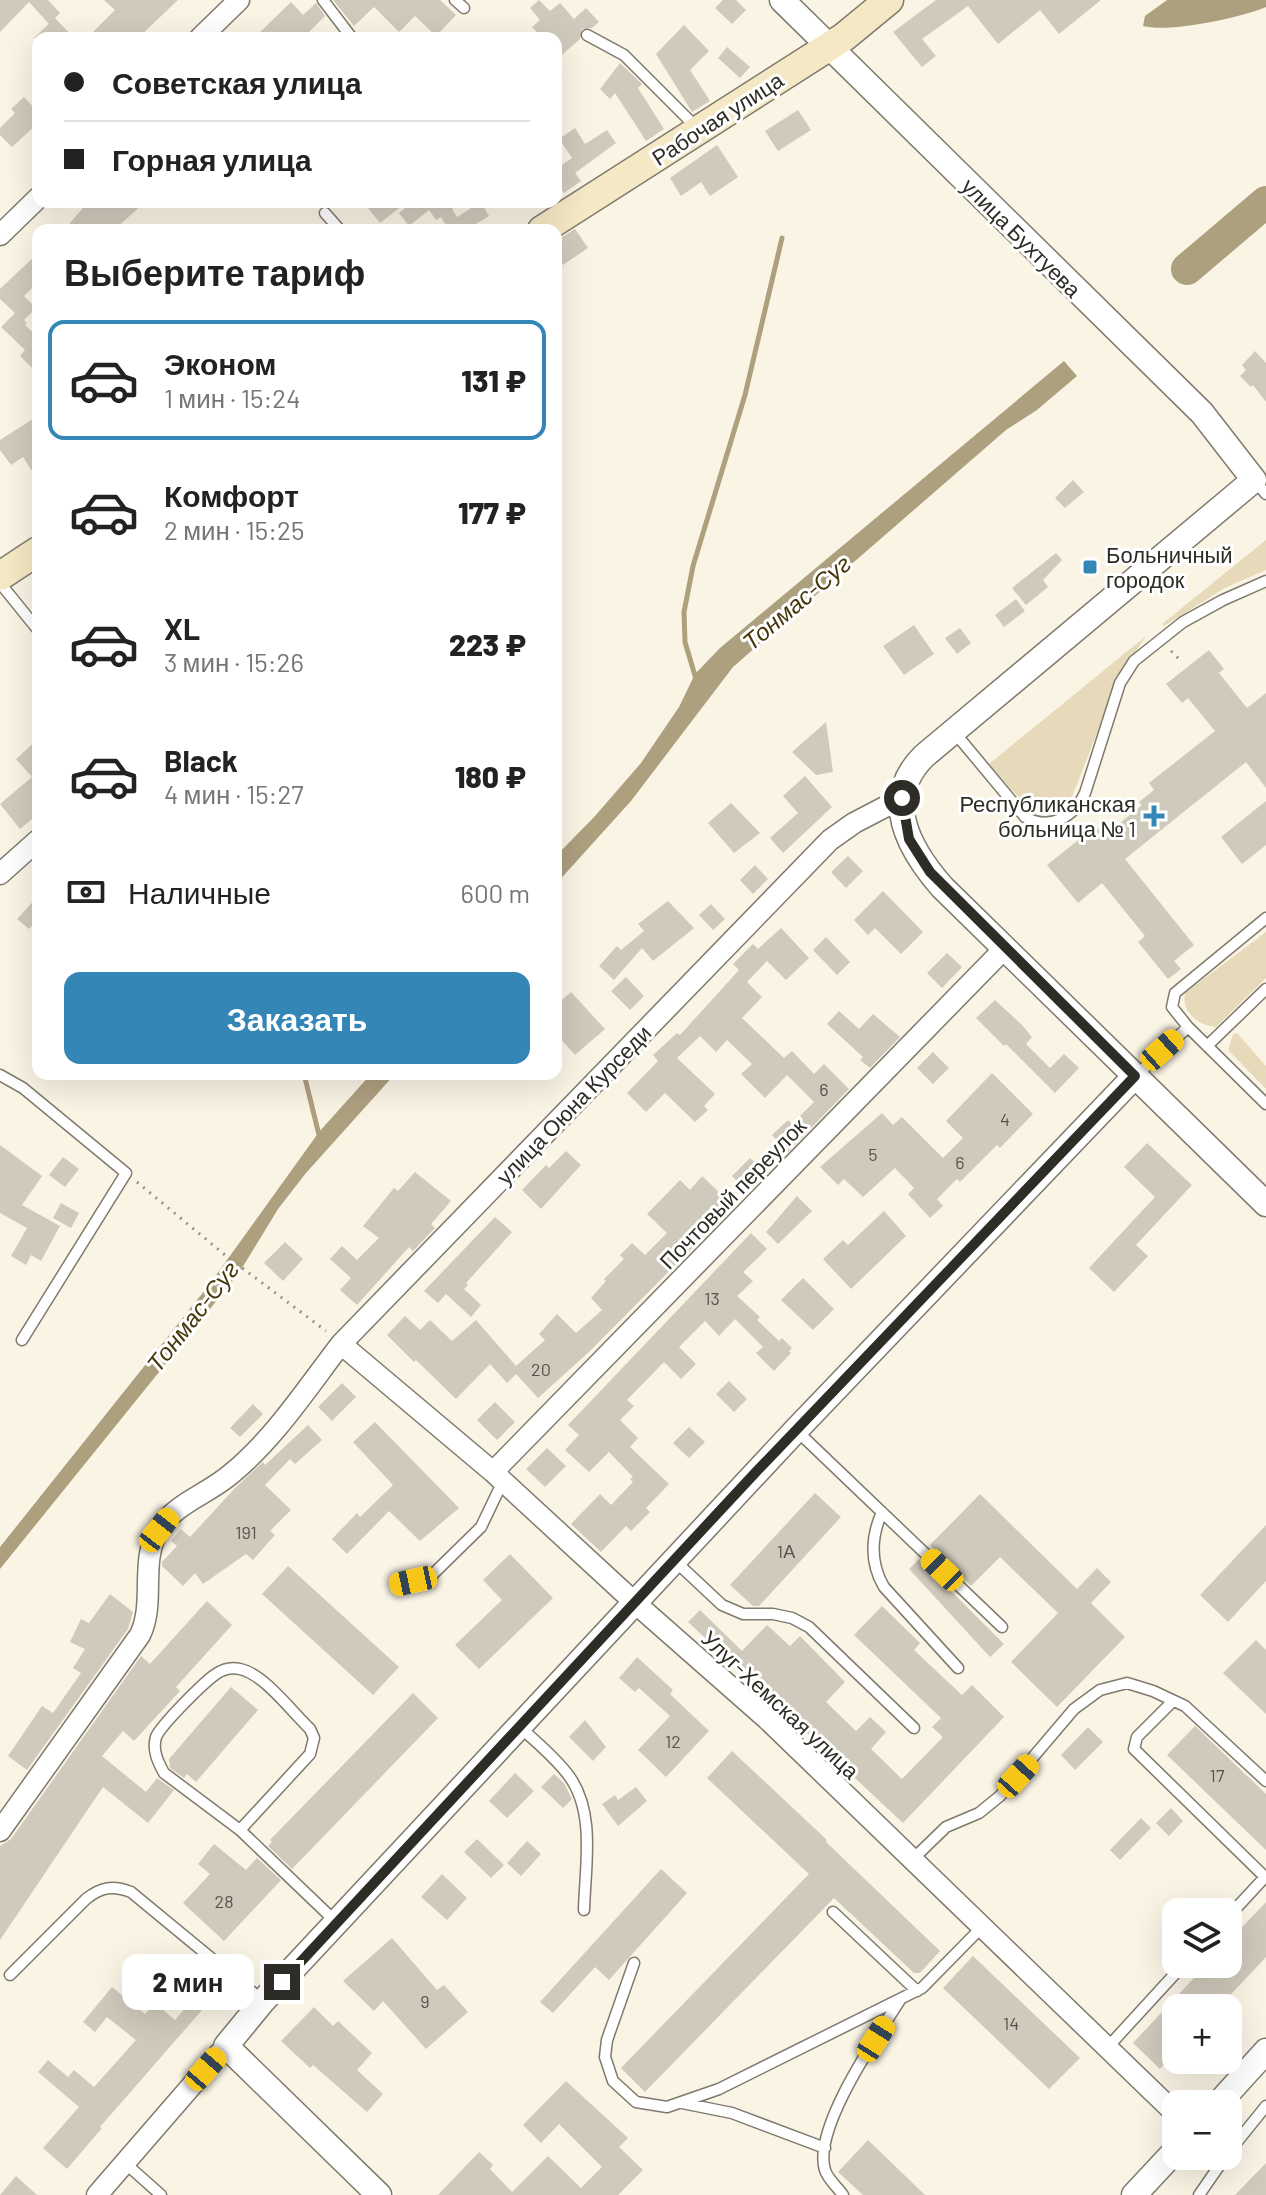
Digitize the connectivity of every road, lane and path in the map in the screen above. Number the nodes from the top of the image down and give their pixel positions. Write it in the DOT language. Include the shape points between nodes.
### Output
graph roads {
  1 [pos="239,0"];
  2 [pos="323,0"];
  3 [pos="455,0"];
  4 [pos="782,0"];
  5 [pos="889,0"];
  6 [pos="464,8"];
  7 [pos="206,32"];
  8 [pos="347,32"];
  9 [pos="587,35"];
  10 [pos="830,46"];
  11 [pos="699,130"];
  12 [pos="32,204"];
  13 [pos="325,213"];
  14 [pos="335,224"];
  15 [pos="551,224"];
  16 [pos="0,235"];
  17 [pos="1262,482"];
  18 [pos="32,555"];
  19 [pos="0,576"];
  20 [pos="1266,581"];
  21 [pos="0,583"];
  22 [pos="32,623"];
  23 [pos="1171,651"];
  24 [pos="1179,659"];
  25 [pos="954,732"];
  26 [pos="902,798"];
  27 [pos="32,845"];
  28 [pos="0,874"];
  29 [pos="1266,918"];
  30 [pos="1005,948"];
  31 [pos="1266,989"];
  32 [pos="1188,1027"];
  33 [pos="1207,1046"];
  34 [pos="0,1075"];
  35 [pos="1135,1076"];
  36 [pos="1266,1104"];
  37 [pos="126,1173"];
  38 [pos="1266,1204"];
  39 [pos="320,1328"];
  40 [pos="22,1340"];
  41 [pos="341,1344"];
  42 [pos="796,1430"];
  43 [pos="498,1477"];
  44 [pos="882,1512"];
  45 [pos="674,1560"];
  46 [pos="396,1584"];
  47 [pos="634,1602"];
  48 [pos="1002,1627"];
  49 [pos="958,1668"];
  50 [pos="1173,1701"];
  51 [pos="519,1726"];
  52 [pos="914,1728"];
  53 [pos="1266,1781"];
  54 [pos="240,1830"];
  55 [pos="0,1831"];
  56 [pos="913,1859"];
  57 [pos="1266,1877"];
  58 [pos="1242,1902"];
  59 [pos="584,1910"];
  60 [pos="833,1912"];
  61 [pos="337,1922"];
  62 [pos="982,1927"];
  63 [pos="634,1963"];
  64 [pos="10,1975"];
  65 [pos="1171,1978"];
  66 [pos="917,1991"];
  67 [pos="901,1999"];
  68 [pos="263,2001"];
  69 [pos="226,2046"];
  70 [pos="1106,2049"];
  71 [pos="1266,2051"];
  72 [pos="1231,2090"];
  73 [pos="1162,2101"];
  74 [pos="681,2102"];
  75 [pos="1266,2106"];
  76 [pos="1242,2136"];
  77 [pos="825,2148"];
  78 [pos="125,2163"];
  79 [pos="1162,2167"];
  80 [pos="1216,2170"];
  81 [pos="1140,2193"];
  82 [pos="97,2195"];
  83 [pos="161,2195"];
  84 [pos="379,2195"];
  85 [pos="843,2195"];
  86 [pos="1199,2195"];
  1 -- 7 [label="street"];
  2 -- 8 [label="lane"];
  3 -- 6 [label="lane"];
  4 -- 10 [label="street, улица Бухтуева"];
  5 -- 10 [label="main road, Рабочая улица"];
  9 -- 11 [label="lane" via="624,55"];
  10 -- 11 [label="main road, Рабочая улица"];
  10 -- 17 [label="street, улица Бухтуева" via="1202,413"];
  11 -- 15 [label="main road, Рабочая улица"];
  12 -- 16 [label="street"];
  13 -- 14 [label="lane"];
  17 -- 25 [label="street"];
  18 -- 19 [label="main road"];
  20 -- 25 [label="lane" via="1183,622 1134,661 1120,683 1085,793 1070,815 1047,823 1025,817"];
  21 -- 22 [label="lane"];
  23 -- 24 [label="path"];
  25 -- 26 [label="street" via="914,766"];
  26 -- 30 [label="street" via="905,827 921,861"];
  26 -- 41 [label="street, улица Оюна Курседи" via="830,840"];
  27 -- 28 [label="street"];
  29 -- 32 [label="lane" via="1175,993 1172,1007"];
  30 -- 35 [label="street"];
  30 -- 43 [label="street, Почтовый переулок"];
  31 -- 33 [label="lane"];
  32 -- 33 [label="lane"];
  32 -- 35 [label="lane"];
  33 -- 36 [label="lane"];
  34 -- 37 [label="lane"];
  35 -- 38 [label="street"];
  35 -- 42 [label="street"];
  37 -- 39 [label="path"];
  37 -- 40 [label="lane"];
  41 -- 43 [label="street, Улуг-Хемская улица"];
  41 -- 55 [label="street, улица Оюна Курседи" via="272,1434 231,1475 173,1511 159,1530 149,1551 147,1617 140,1635"];
  42 -- 44 [label="lane"];
  42 -- 45 [label="street"];
  43 -- 46 [label="lane" via="481,1527 430,1577"];
  43 -- 47 [label="street, Улуг-Хемская улица"];
  44 -- 48 [label="lane"];
  44 -- 49 [label="lane" via="874,1531 877,1575"];
  45 -- 47 [label="street"];
  45 -- 52 [label="lane" via="722,1605 743,1614 792,1618 809,1627"];
  47 -- 51 [label="street"];
  47 -- 56 [label="street, Улуг-Хемская улица" via="767,1719"];
  50 -- 53 [label="lane" via="1185,1706"];
  50 -- 56 [label="lane" via="1127,1683 1100,1690 1074,1709 1000,1796 979,1813 946,1827"];
  50 -- 57 [label="lane" via="1137,1737 1134,1749"];
  51 -- 59 [label="lane" via="556,1760 580,1798 586,1825"];
  51 -- 61 [label="street"];
  54 -- 54 [label="lane" via="164,1773 155,1753 162,1728 216,1673 229,1667 256,1676 314,1738 310,1754"];
  54 -- 61 [label="lane"];
  56 -- 62 [label="street, Улуг-Хемская улица"];
  57 -- 58 [label="lane"];
  60 -- 66 [label="lane"];
  61 -- 68 [label="street"];
  62 -- 66 [label="lane"];
  62 -- 70 [label="street, Улуг-Хемская улица"];
  63 -- 74 [label="lane" via="607,2040 605,2057 613,2081 636,2102 667,2107"];
  64 -- 68 [label="lane" via="86,1899 110,1887 131,1892"];
  65 -- 70 [label="lane"];
  66 -- 67 [label="lane"];
  67 -- 74 [label="lane" via="719,2089"];
  67 -- 77 [label="lane" via="837,2104"];
  68 -- 69 [label="street"];
  69 -- 78 [label="street"];
  69 -- 84 [label="street"];
  70 -- 73 [label="street, Улуг-Хемская улица"];
  71 -- 72 [label="street"];
  74 -- 77 [label="lane" via="732,2113"];
  75 -- 76 [label="lane"];
  77 -- 85 [label="lane" via="825,2170"];
  78 -- 82 [label="street"];
  78 -- 83 [label="lane"];
  79 -- 81 [label="street"];
  80 -- 86 [label="lane"];
}
